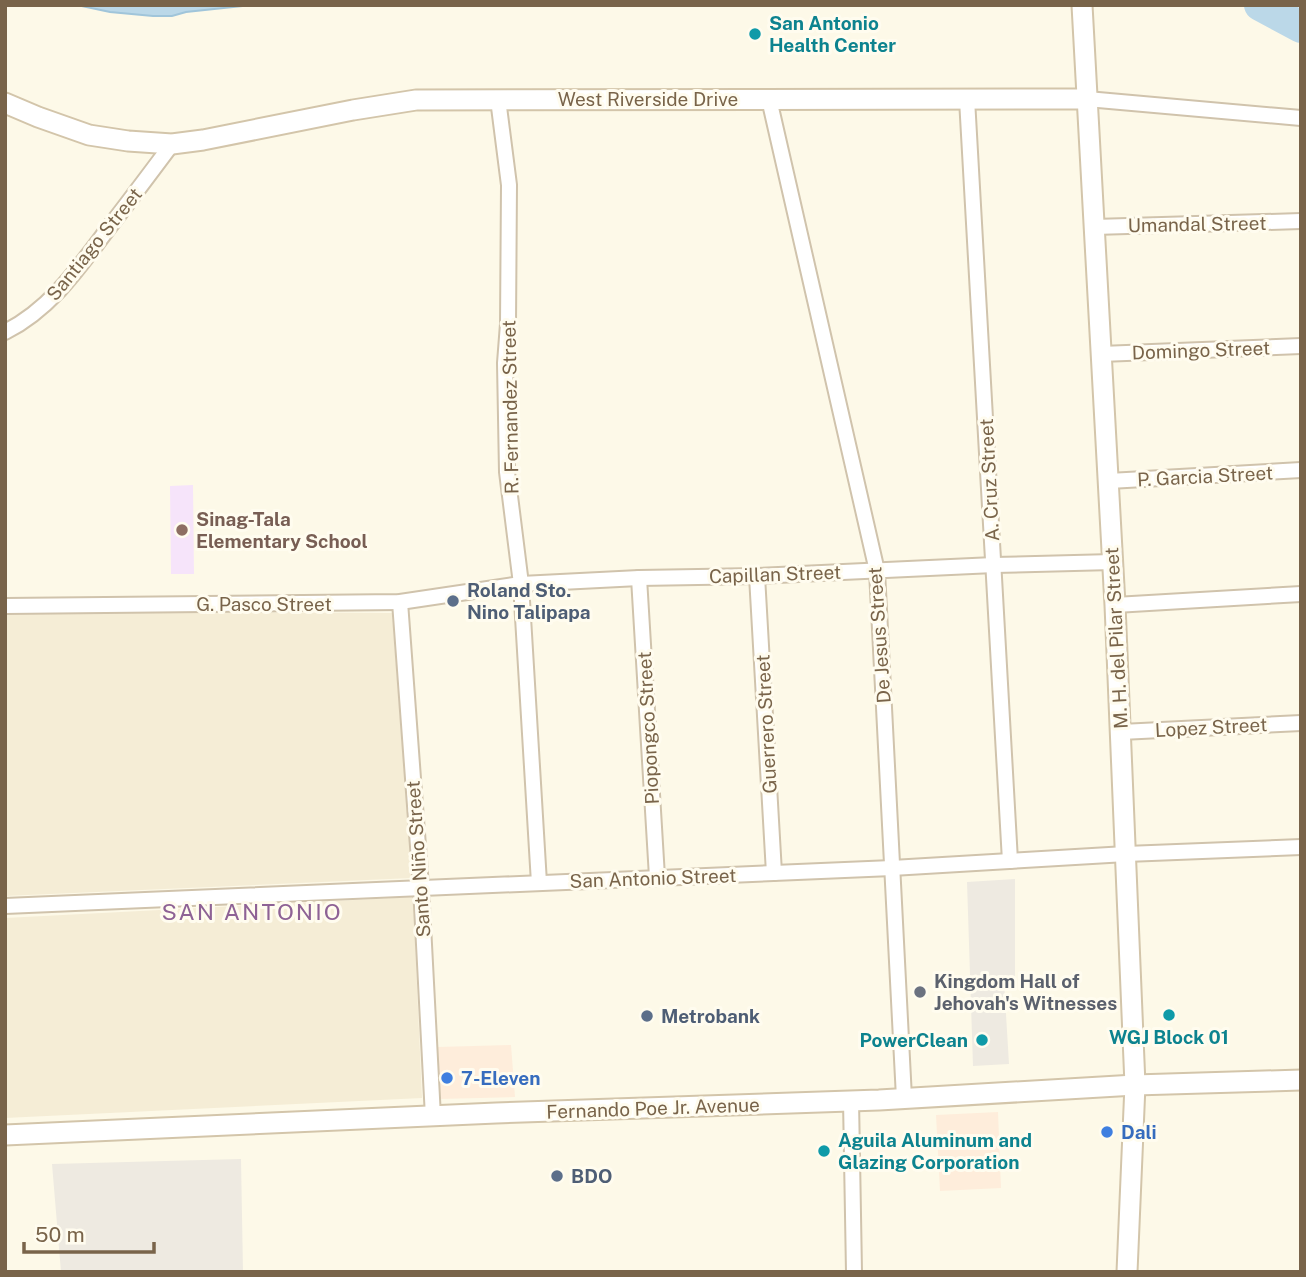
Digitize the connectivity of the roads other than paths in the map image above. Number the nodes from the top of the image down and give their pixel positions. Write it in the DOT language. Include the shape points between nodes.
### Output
graph roads {
  1 [pos="1082,5"];
  2 [pos="498,99"];
  3 [pos="769,99"];
  4 [pos="967,99"];
  5 [pos="1087,99"];
  6 [pos="5,103"];
  7 [pos="1301,118"];
  8 [pos="172,144"];
  9 [pos="1301,221"];
  10 [pos="1094,227"];
  11 [pos="5,332"];
  12 [pos="1301,346"];
  13 [pos="1101,354"];
  14 [pos="1301,470"];
  15 [pos="1109,481"];
  16 [pos="1113,562"];
  17 [pos="994,565"];
  18 [pos="877,571"];
  19 [pos="757,576"];
  20 [pos="639,578"];
  21 [pos="521,584"];
  22 [pos="1301,594"];
  23 [pos="400,602"];
  24 [pos="1115,605"];
  25 [pos="5,606"];
  26 [pos="1301,723"];
  27 [pos="1121,732"];
  28 [pos="1301,847"];
  29 [pos="1126,854"];
  30 [pos="1010,861"];
  31 [pos="892,868"];
  32 [pos="774,873"];
  33 [pos="657,877"];
  34 [pos="539,883"];
  35 [pos="421,887"];
  36 [pos="5,906"];
  37 [pos="1301,1080"];
  38 [pos="1135,1086"];
  39 [pos="904,1098"];
  40 [pos="851,1100"];
  41 [pos="433,1117"];
  42 [pos="5,1135"];
  43 [pos="854,1272"];
  44 [pos="1127,1272"];
  1 -- 5 [label="street, M. H. del Pilar Street"];
  2 -- 3 [label="street, West Riverside Drive"];
  2 -- 8 [label="street, West Riverside Drive" via="416,100"];
  2 -- 21 [label="street, R. Fernandez Street" via="509,185 507,472"];
  3 -- 4 [label="street, West Riverside Drive"];
  3 -- 18 [label="street, De Jesus Street"];
  4 -- 5 [label="street, West Riverside Drive"];
  4 -- 17 [label="street, A. Cruz Street"];
  5 -- 7 [label="street, West Riverside Drive"];
  5 -- 10 [label="street, M. H. del Pilar Street"];
  6 -- 8 [label="street, West Riverside Drive" via="89,135"];
  8 -- 11 [label="street, Santiago Street" via="51,300"];
  9 -- 10 [label="street, Umandal Street"];
  10 -- 13 [label="street, M. H. del Pilar Street"];
  12 -- 13 [label="street, Domingo Street"];
  13 -- 15 [label="street, M. H. del Pilar Street"];
  14 -- 15 [label="street, P. Garcia Street"];
  15 -- 16 [label="street, M. H. del Pilar Street"];
  16 -- 17 [label="street, Capillan Street"];
  16 -- 24 [label="street, M. H. del Pilar Street"];
  17 -- 18 [label="street, Capillan Street"];
  17 -- 30 [label="street, A. Cruz Street"];
  18 -- 19 [label="street, Capillan Street"];
  18 -- 31 [label="street, De Jesus Street"];
  19 -- 20 [label="street, Capillan Street"];
  19 -- 32 [label="street, Guerrero Street"];
  20 -- 21 [label="street, Capillan Street"];
  20 -- 33 [label="street, Piopongco Street"];
  21 -- 23 [label="street, G. Pasco Street"];
  21 -- 34 [label="street, R. Fernandez Street"];
  22 -- 24 [label="street"];
  23 -- 25 [label="street, G. Pasco Street"];
  23 -- 35 [label="street, Santo Niño Street"];
  24 -- 27 [label="street, M. H. del Pilar Street"];
  26 -- 27 [label="street, Lopez Street"];
  27 -- 29 [label="street, M. H. del Pilar Street"];
  28 -- 29 [label="street, San Antonio Street"];
  29 -- 30 [label="street, San Antonio Street"];
  29 -- 38 [label="street, M. H. del Pilar Street"];
  30 -- 31 [label="street, San Antonio Street"];
  31 -- 32 [label="street, San Antonio Street"];
  31 -- 39 [label="street, De Jesus Street"];
  32 -- 33 [label="street, San Antonio Street"];
  33 -- 34 [label="street, San Antonio Street"];
  34 -- 35 [label="street, San Antonio Street"];
  35 -- 36 [label="street, San Antonio Street"];
  35 -- 41 [label="street, Santo Niño Street"];
  37 -- 38 [label="street, Fernando Poe Jr. Avenue"];
  38 -- 39 [label="street, Fernando Poe Jr. Avenue"];
  38 -- 44 [label="street, M. H. del Pilar Street"];
  39 -- 40 [label="street, Fernando Poe Jr. Avenue"];
  40 -- 41 [label="street, Fernando Poe Jr. Avenue"];
  40 -- 43 [label="street"];
  41 -- 42 [label="street, Fernando Poe Jr. Avenue"];
}
